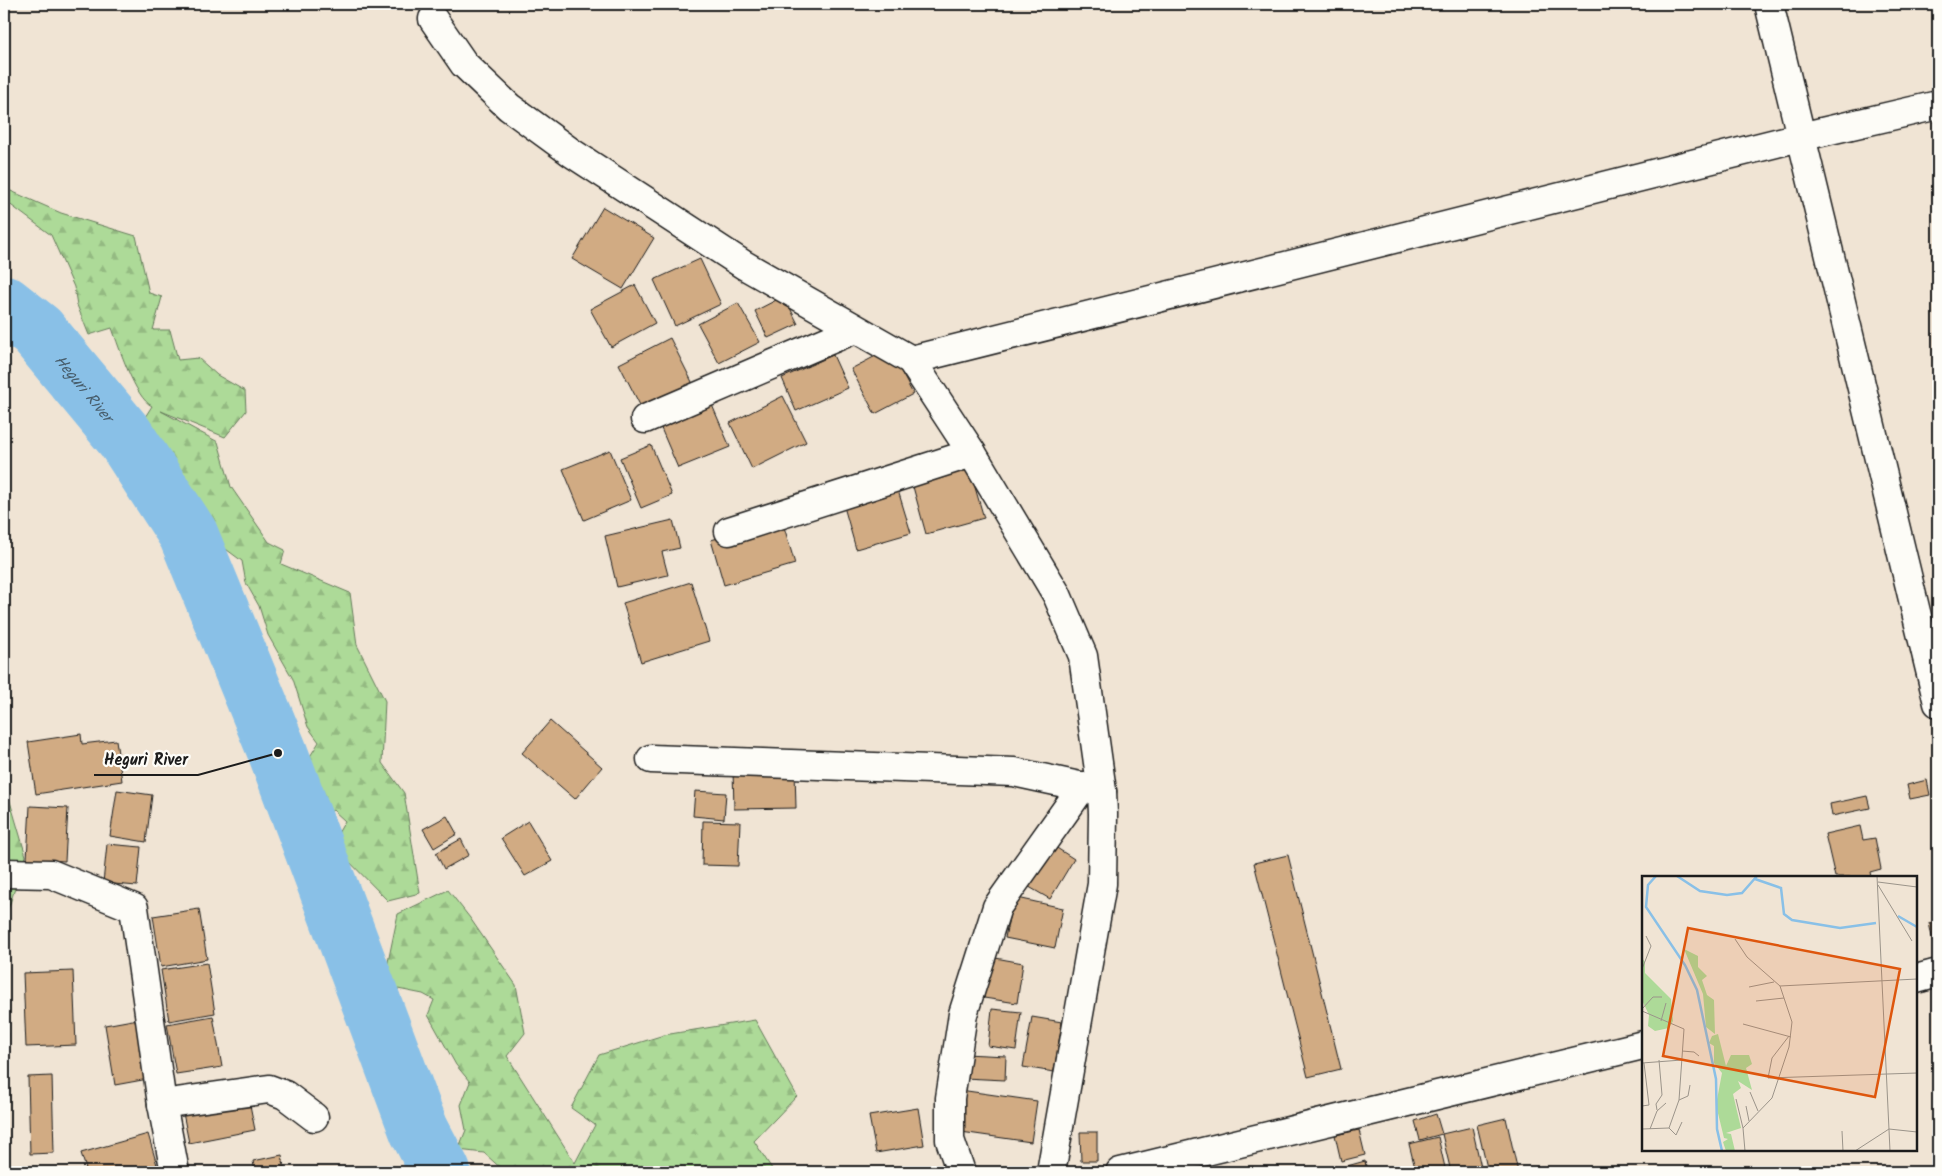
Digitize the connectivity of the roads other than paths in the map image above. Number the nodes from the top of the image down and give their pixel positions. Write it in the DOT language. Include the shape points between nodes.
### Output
graph roads {
  1 [pos="1769,4"];
  2 [pos="432,19"];
  3 [pos="1938,105"];
  4 [pos="1800,137"];
  5 [pos="855,329"];
  6 [pos="911,360"];
  7 [pos="645,420"];
  8 [pos="972,453"];
  9 [pos="729,531"];
  10 [pos="1938,702"];
  11 [pos="651,759"];
  12 [pos="1092,788"];
  13 [pos="4,873"];
  14 [pos="1938,973"];
  15 [pos="1917,979"];
  16 [pos="1642,1045"];
  17 [pos="162,1104"];
  18 [pos="314,1117"];
  19 [pos="175,1172"];
  20 [pos="962,1172"];
  21 [pos="1051,1172"];
  22 [pos="1120,1172"];
  1 -- 4 [label="street"];
  2 -- 5 [label="street" via="464,64 509,107 572,154 744,265"];
  3 -- 4 [label="street"];
  4 -- 6 [label="street"];
  4 -- 10 [label="street"];
  5 -- 6 [label="street"];
  5 -- 7 [label="street"];
  6 -- 8 [label="street"];
  8 -- 9 [label="street"];
  8 -- 12 [label="street" via="1057,595 1083,656"];
  11 -- 12 [label="street" via="1014,772"];
  12 -- 20 [label="street" via="997,907 963,1014 950,1098 950,1140"];
  12 -- 21 [label="street" via="1102,884"];
  13 -- 17 [label="street" via="51,874 134,908"];
  14 -- 15 [label="street"];
  16 -- 22 [label="street"];
  17 -- 18 [label="street" via="269,1089 285,1095"];
  17 -- 19 [label="street"];
}
